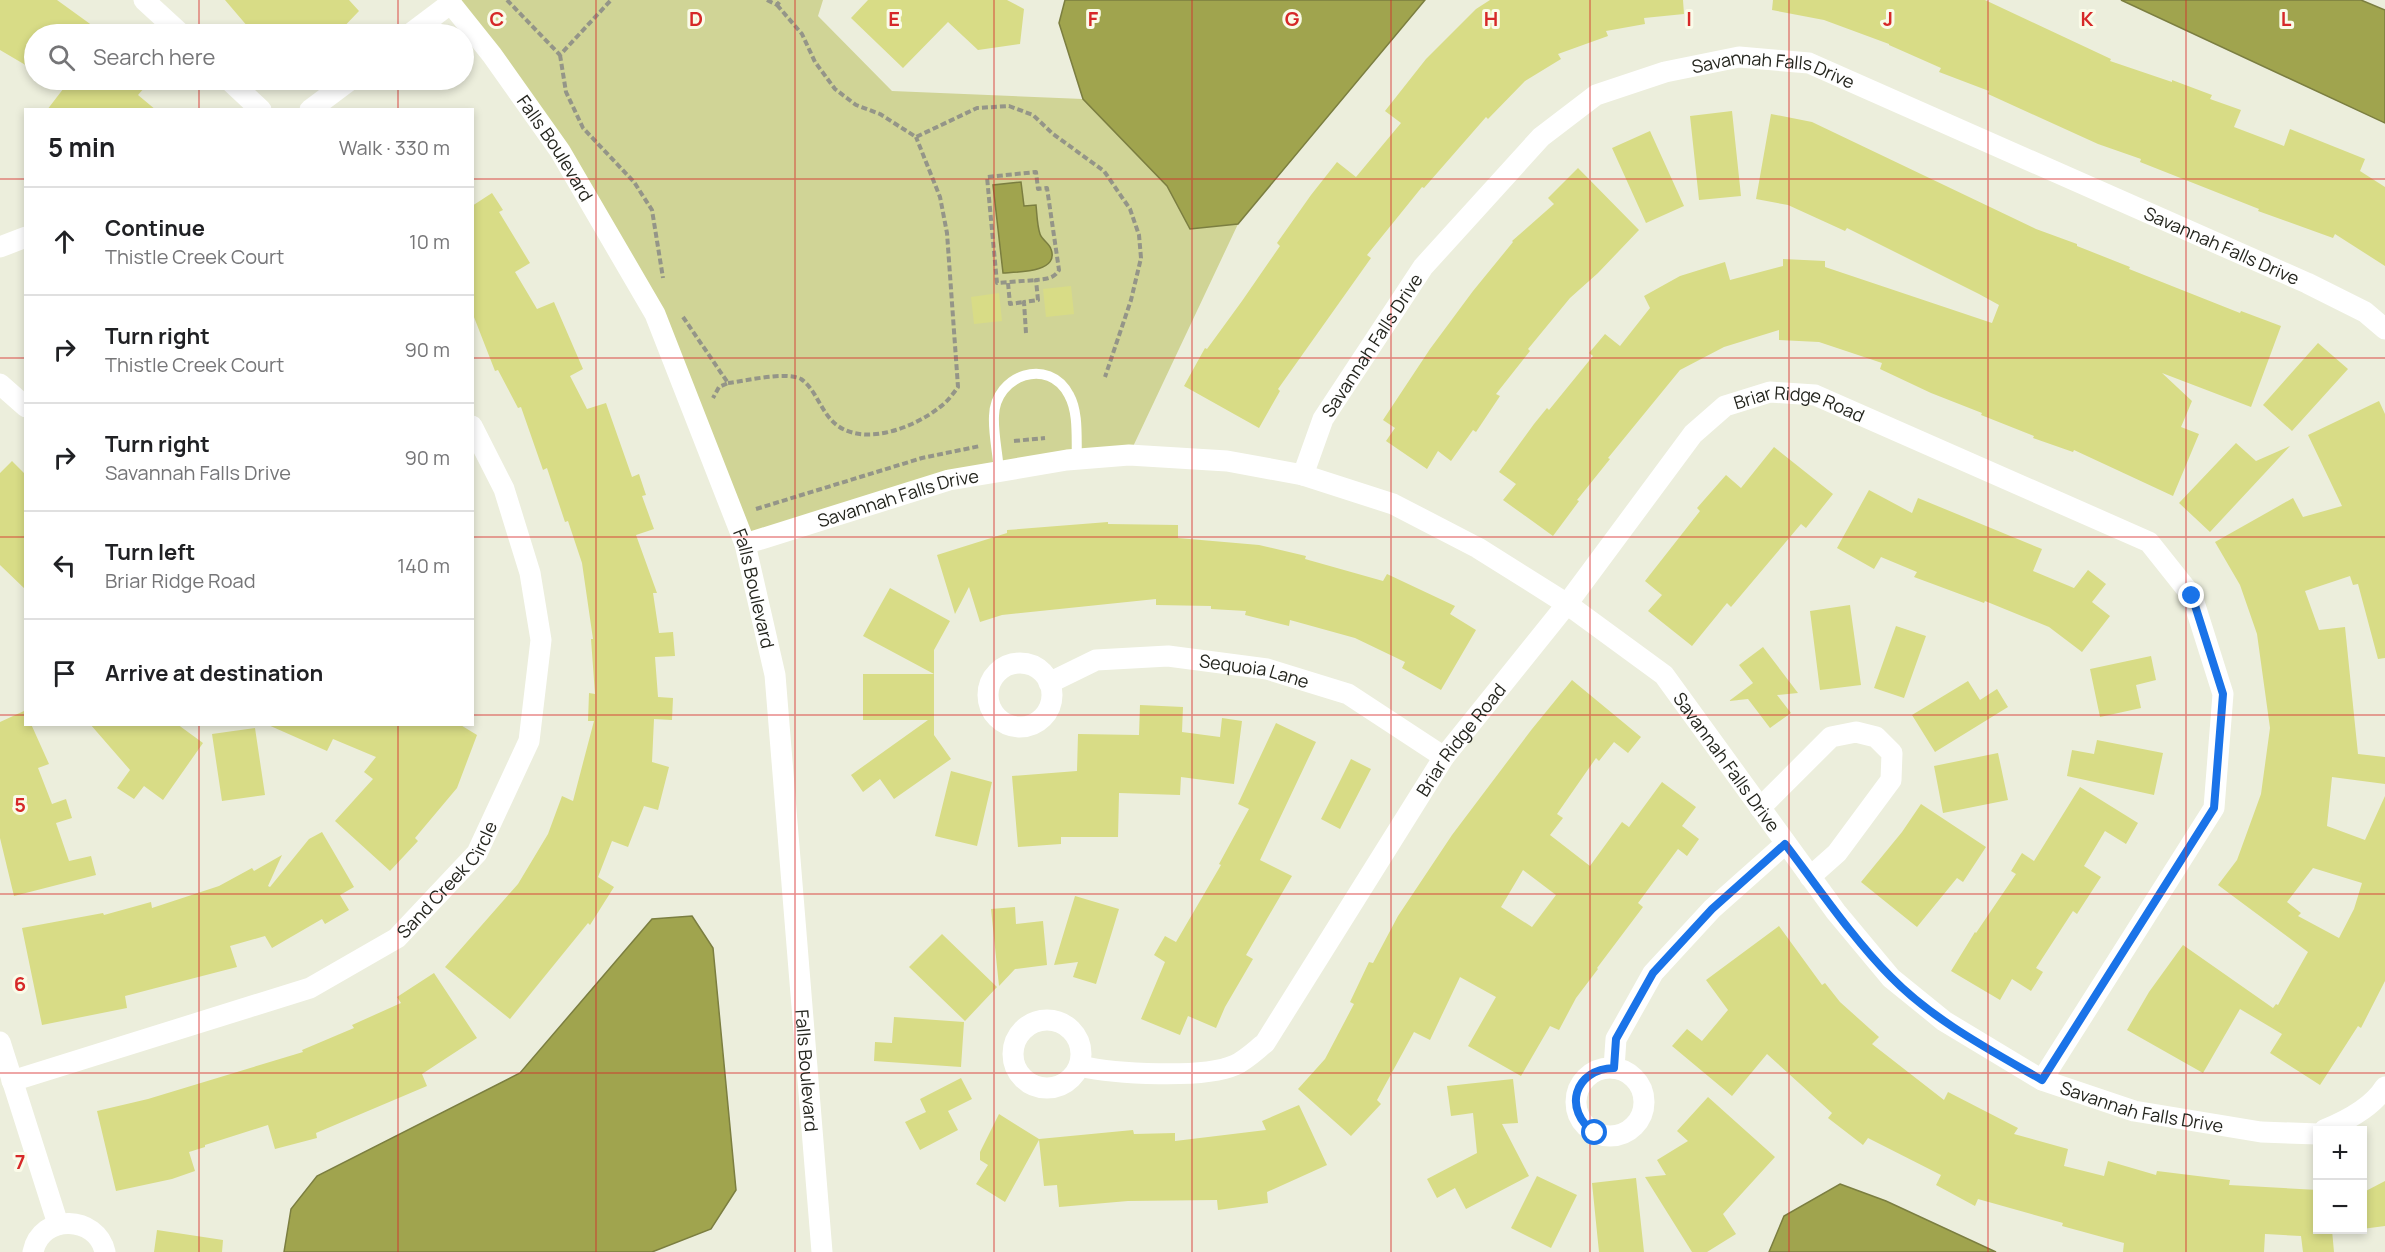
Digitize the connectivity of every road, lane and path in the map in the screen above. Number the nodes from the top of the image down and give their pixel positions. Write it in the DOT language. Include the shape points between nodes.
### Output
graph roads {
  1 [pos="144,0"];
  2 [pos="507,0"];
  3 [pos="611,0"];
  4 [pos="767,0"];
  5 [pos="781,0"];
  6 [pos="450,2"];
  7 [pos="777,5"];
  8 [pos="170,24"];
  9 [pos="422,24"];
  10 [pos="467,24"];
  11 [pos="474,32"];
  12 [pos="240,90"];
  13 [pos="337,90"];
  14 [pos="259,108"];
  15 [pos="313,108"];
  16 [pos="916,136"];
  17 [pos="24,238"];
  18 [pos="0,247"];
  19 [pos="1036,280"];
  20 [pos="1008,283"];
  21 [pos="1023,302"];
  22 [pos="2385,329"];
  23 [pos="1026,333"];
  24 [pos="1105,377"];
  25 [pos="728,383"];
  26 [pos="0,384"];
  27 [pos="24,405"];
  28 [pos="474,430"];
  29 [pos="1077,459"];
  30 [pos="999,472"];
  31 [pos="1303,475"];
  32 [pos="745,544"];
  33 [pos="1567,604"];
  34 [pos="1049,683"];
  35 [pos="1444,757"];
  36 [pos="1760,808"];
  37 [pos="1785,844"];
  38 [pos="1810,877"];
  39 [pos="0,1042"];
  40 [pos="1080,1066"];
  41 [pos="1614,1068"];
  42 [pos="2042,1080"];
  43 [pos="12,1081"];
  44 [pos="2385,1087"];
  45 [pos="2334,1126"];
  46 [pos="2313,1134"];
  47 [pos="58,1224"];
  48 [pos="33,1252"];
  49 [pos="105,1252"];
  50 [pos="822,1252"];
  1 -- 8 [label="street"];
  2 -- 3 [label="path" via="561,55"];
  4 -- 7 [label="path"];
  5 -- 7 [label="path"];
  6 -- 9 [label="street"];
  6 -- 10 [label="street, Falls Boulevard"];
  7 -- 16 [label="path" via="802,34 815,62 835,89 856,105 880,114"];
  11 -- 32 [label="street, Falls Boulevard" via="560,151 655,314"];
  12 -- 14 [label="street"];
  13 -- 15 [label="street"];
  16 -- 24 [label="path" via="977,108 1009,106 1033,115 1104,171 1130,209 1139,235 1141,258"];
  16 -- 25 [label="path" via="944,215 958,387 942,406 923,419 883,434 859,434 838,427 799,378 784,376"];
  17 -- 18 [label="street"];
  19 -- 20 [label="path"];
  19 -- 20 [label="path" via="1056,275 1059,270 1047,188 1038,189 1036,172 987,177 997,284"];
  19 -- 21 [label="path" via="1038,300"];
  20 -- 21 [label="path" via="1010,304"];
  21 -- 23 [label="path"];
  22 -- 31 [label="street, Savannah Falls Drive" via="2365,312 2307,283 1809,63 1738,57 1665,72 1596,95 1542,137 1423,267 1323,419"];
  26 -- 27 [label="street"];
  28 -- 43 [label="street, Sand Creek Circle" via="504,489 530,573 541,640 529,741 477,853 397,938 310,988"];
  29 -- 30 [label="street, Savannah Falls Drive"];
  29 -- 30 [label="lane" via="1075,413 1069,395 1058,381 1030,374 1017,377 1001,391 994,414"];
  29 -- 31 [label="street, Savannah Falls Drive" via="1129,455 1227,461"];
  30 -- 32 [label="street, Savannah Falls Drive" via="949,480"];
  31 -- 33 [label="street, Savannah Falls Drive" via="1393,504 1478,548"];
  32 -- 50 [label="street, Falls Boulevard" via="775,675"];
  33 -- 35 [label="street, Briar Ridge Road"];
  33 -- 36 [label="street, Savannah Falls Drive" via="1664,675"];
  33 -- 42 [label="street, Briar Ridge Road" via="1694,434 1725,406 1770,392 1815,395 2149,542 2192,596 2223,694 2214,808"];
  34 -- 35 [label="street, Sequoia Lane" via="1096,660 1168,656 1267,669 1348,694"];
  35 -- 40 [label="street, Briar Ridge Road" via="1265,1044 1235,1065 1204,1073 1104,1072"];
  36 -- 37 [label="street, Savannah Falls Drive"];
  36 -- 38 [label="street" via="1832,737 1856,732 1876,737 1892,753 1891,780 1837,853"];
  37 -- 38 [label="street, Savannah Falls Drive"];
  37 -- 41 [label="street" via="1712,909 1653,973 1616,1039"];
  38 -- 42 [label="street, Savannah Falls Drive" via="1891,978 1944,1021"];
  39 -- 43 [label="street"];
  42 -- 46 [label="street, Savannah Falls Drive" via="2133,1111 2260,1132"];
  43 -- 47 [label="street"];
  44 -- 45 [label="street" via="2380,1096"];
  47 -- 48 [label="street" via="39,1238"];
  47 -- 49 [label="street" via="70,1223 92,1230"];
}
